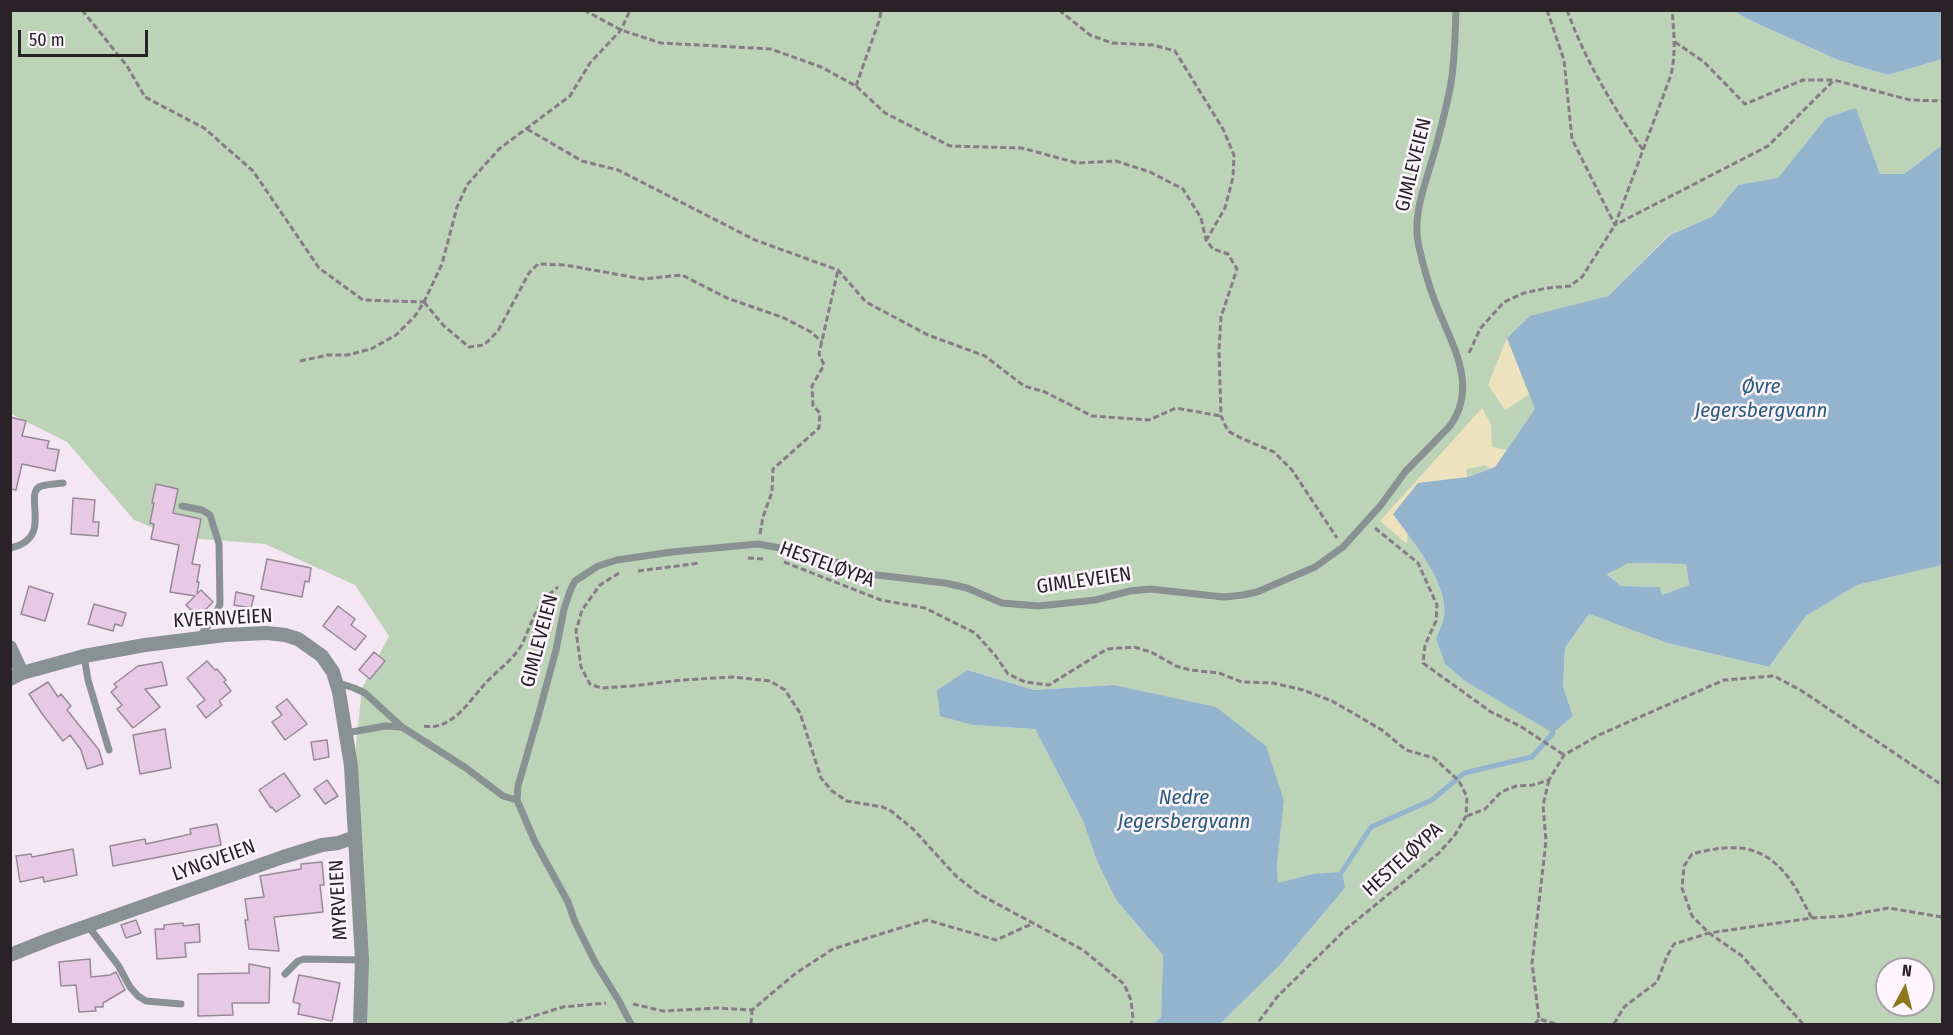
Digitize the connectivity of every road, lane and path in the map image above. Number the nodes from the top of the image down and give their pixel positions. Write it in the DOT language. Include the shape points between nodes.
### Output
graph roads {
  1 [pos="82,10"];
  2 [pos="584,10"];
  3 [pos="630,10"];
  4 [pos="881,10"];
  5 [pos="1059,10"];
  6 [pos="1456,10"];
  7 [pos="1547,10"];
  8 [pos="1567,10"];
  9 [pos="1672,10"];
  10 [pos="621,30"];
  11 [pos="1675,42"];
  12 [pos="1834,80"];
  13 [pos="856,86"];
  14 [pos="1942,101"];
  15 [pos="527,129"];
  16 [pos="1643,150"];
  17 [pos="1615,225"];
  18 [pos="1206,240"];
  19 [pos="838,270"];
  20 [pos="424,302"];
  21 [pos="822,342"];
  22 [pos="300,361"];
  23 [pos="1462,372"];
  24 [pos="1221,416"];
  25 [pos="63,483"];
  26 [pos="182,506"];
  27 [pos="1366,522"];
  28 [pos="758,544"];
  29 [pos="10,548"];
  30 [pos="1343,548"];
  31 [pos="741,558"];
  32 [pos="770,559"];
  33 [pos="778,561"];
  34 [pos="708,562"];
  35 [pos="631,572"];
  36 [pos="620,573"];
  37 [pos="575,581"];
  38 [pos="198,638"];
  39 [pos="10,647"];
  40 [pos="84,656"];
  41 [pos="16,676"];
  42 [pos="336,682"];
  43 [pos="402,727"];
  44 [pos="346,733"];
  45 [pos="109,750"];
  46 [pos="1564,755"];
  47 [pos="1549,780"];
  48 [pos="1942,785"];
  49 [pos="517,800"];
  50 [pos="1466,816"];
  51 [pos="355,837"];
  52 [pos="1942,917"];
  53 [pos="1812,918"];
  54 [pos="1034,923"];
  55 [pos="88,926"];
  56 [pos="1709,933"];
  57 [pos="10,955"];
  58 [pos="362,960"];
  59 [pos="285,974"];
  60 [pos="619,1001"];
  61 [pos="181,1004"];
  62 [pos="752,1010"];
  63 [pos="1539,1019"];
  64 [pos="360,1024"];
  65 [pos="508,1024"];
  66 [pos="631,1024"];
  67 [pos="751,1024"];
  68 [pos="1131,1024"];
  69 [pos="1257,1024"];
  70 [pos="1535,1024"];
  71 [pos="1556,1024"];
  72 [pos="1614,1024"];
  73 [pos="1803,1024"];
  1 -- 20 [label="path" via="127,66 145,97 204,128 253,171 319,268 363,300"];
  2 -- 10 [label="path"];
  3 -- 10 [label="path"];
  4 -- 13 [label="path"];
  5 -- 18 [label="path" via="1090,35 1112,43 1153,45 1175,51 1223,129 1234,155 1225,208"];
  6 -- 23 [label="lane, GIMLEVEIEN" via="1451,83 1417,213 1416,232 1435,302"];
  7 -- 17 [label="path" via="1564,60 1572,139"];
  8 -- 16 [label="path" via="1576,37"];
  9 -- 11 [label="path"];
  10 -- 13 [label="path" via="661,43 771,49 821,67"];
  10 -- 15 [label="path" via="590,63 570,96"];
  11 -- 12 [label="path" via="1704,62 1745,104 1803,80"];
  11 -- 16 [label="path" via="1671,75"];
  12 -- 14 [label="path" via="1910,100"];
  12 -- 17 [label="path" via="1768,146"];
  13 -- 18 [label="path" via="885,113 950,146 1022,148 1077,163 1116,161 1150,172 1183,189 1201,218"];
  15 -- 19 [label="path" via="582,161 618,170 755,240"];
  15 -- 20 [label="path" via="499,149 466,185 442,264"];
  16 -- 17 [label="path"];
  17 -- 23 [label="path" via="1582,277 1570,286 1524,293 1504,303 1480,329"];
  18 -- 24 [label="path" via="1213,249 1228,254 1237,269 1221,317"];
  19 -- 21 [label="path"];
  19 -- 24 [label="path" via="866,302 928,334 985,356 1024,386 1092,416 1149,420 1176,408"];
  20 -- 21 [label="path" via="443,326 470,347 484,345 498,331 529,273 538,264 643,279 682,275 727,298 784,318"];
  20 -- 22 [label="path" via="396,335 371,349"];
  21 -- 28 [label="path" via="819,354 824,365 812,386 813,406 820,413 819,428 773,469 772,492"];
  23 -- 27 [label="lane, GIMLEVEIEN" via="1461,402 1454,420 1405,472"];
  24 -- 30 [label="path" via="1228,431 1274,452 1292,470"];
  25 -- 29 [label="lane" via="37,489 36,522 30,537 23,545"];
  26 -- 38 [label="lane" via="210,515 219,544 220,604"];
  27 -- 30 [label="lane, GIMLEVEIEN"];
  27 -- 46 [label="path" via="1418,563 1437,605 1423,663 1491,712"];
  28 -- 30 [label="lane, GIMLEVEIEN" via="819,555 877,575 967,588 1002,603 1038,606 1150,589 1224,597 1243,595 1315,567"];
  28 -- 37 [label="lane, GIMLEVEIEN" via="617,560 598,566"];
  31 -- 32 [label="path, HESTELØYPA"];
  33 -- 50 [label="path, HESTELØYPA" via="881,600 925,608 975,633 1008,675 1025,681 1048,685 1107,649 1134,647 1190,670 1242,682 1273,683 1332,700 1382,730 1406,750 1434,758 1459,781 1467,797"];
  34 -- 35 [label="path"];
  36 -- 54 [label="path" via="600,585 582,610 576,631 581,668 590,684 601,688 733,677 770,681 785,690 800,713 821,778 832,791 847,801 891,811 956,876 979,894"];
  37 -- 43 [label="path" via="558,587 544,600 512,658 454,717 429,727"];
  37 -- 49 [label="lane, GIMLEVEIEN" via="564,609"];
  38 -- 40 [label="street, KVERNVEIEN"];
  38 -- 42 [label="street, KVERNVEIEN" via="267,633 298,639 322,656"];
  39 -- 41 [label="street"];
  40 -- 41 [label="street, KVERNVEIEN"];
  40 -- 45 [label="lane"];
  42 -- 43 [label="lane" via="365,693"];
  42 -- 44 [label="street, KVERNVEIEN"];
  43 -- 44 [label="lane"];
  43 -- 49 [label="lane" via="503,796"];
  44 -- 51 [label="street, KVERNVEIEN"];
  46 -- 47 [label="path"];
  46 -- 48 [label="path" via="1599,735 1724,680 1774,676 1802,690"];
  47 -- 50 [label="path" via="1501,792 1485,809"];
  47 -- 63 [label="path" via="1543,805 1545,841 1532,963"];
  49 -- 60 [label="lane" via="590,952"];
  50 -- 69 [label="path, HESTELØYPA" via="1439,853 1346,929 1277,997"];
  51 -- 55 [label="street, LYNGVEIEN" via="283,857"];
  51 -- 58 [label="street, MYRVEIEN"];
  52 -- 53 [label="path" via="1888,908"];
  53 -- 56 [label="path"];
  53 -- 56 [label="path" via="1788,877 1766,856 1745,847 1715,848 1692,854 1684,866 1682,888 1692,916"];
  54 -- 62 [label="path" via="996,940 927,920 887,932 833,949 796,973"];
  54 -- 68 [label="path" via="1083,950 1124,984 1131,1000"];
  55 -- 57 [label="street, LYNGVEIEN"];
  55 -- 61 [label="lane" via="138,996 146,1001"];
  56 -- 72 [label="path" via="1674,944 1657,982 1624,1007"];
  56 -- 73 [label="path" via="1742,956"];
  58 -- 59 [label="lane, MYRVEIEN" via="304,959"];
  58 -- 64 [label="street, MYRVEIEN"];
  60 -- 62 [label="path" via="663,1011"];
  60 -- 65 [label="path" via="563,1007"];
  60 -- 66 [label="lane"];
  62 -- 67 [label="path"];
  63 -- 70 [label="path"];
  63 -- 71 [label="path"];
}
